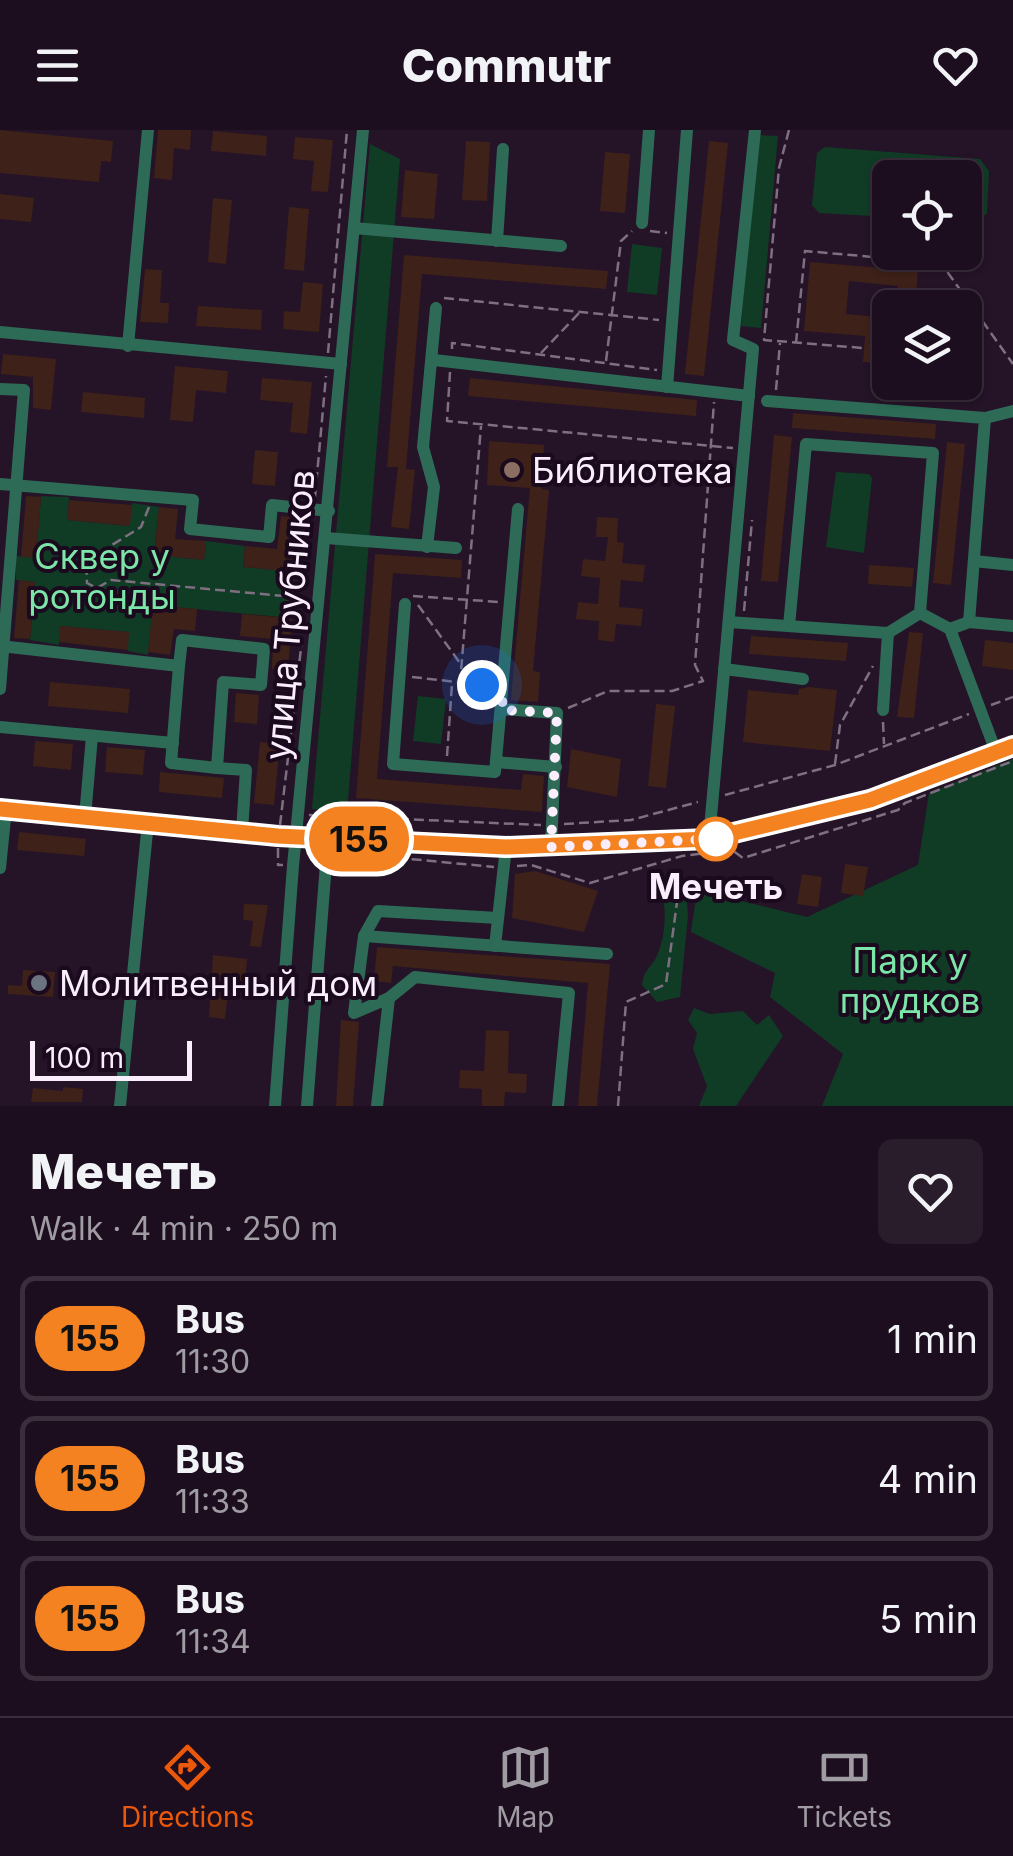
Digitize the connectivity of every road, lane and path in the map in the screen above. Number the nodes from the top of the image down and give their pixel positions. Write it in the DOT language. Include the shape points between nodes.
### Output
graph roads {
  1 [pos="148,130"];
  2 [pos="347,130"];
  3 [pos="362,130"];
  4 [pos="649,130"];
  5 [pos="687,130"];
  6 [pos="755,130"];
  7 [pos="789,130"];
  8 [pos="503,149"];
  9 [pos="354,228"];
  10 [pos="641,228"];
  11 [pos="679,234"];
  12 [pos="496,241"];
  13 [pos="561,246"];
  14 [pos="431,302"];
  15 [pos="581,312"];
  16 [pos="610,315"];
  17 [pos="672,321"];
  18 [pos="0,332"];
  19 [pos="780,342"];
  20 [pos="796,343"];
  21 [pos="128,346"];
  22 [pos="863,348"];
  23 [pos="540,354"];
  24 [pos="434,360"];
  25 [pos="451,362"];
  26 [pos="326,363"];
  27 [pos="606,363"];
  28 [pos="342,364"];
  29 [pos="1013,364"];
  30 [pos="668,371"];
  31 [pos="668,387"];
  32 [pos="0,389"];
  33 [pos="716,392"];
  34 [pos="749,396"];
  35 [pos="771,402"];
  36 [pos="1013,411"];
  37 [pos="986,418"];
  38 [pos="481,424"];
  39 [pos="710,445"];
  40 [pos="744,449"];
  41 [pos="0,484"];
  42 [pos="17,485"];
  43 [pos="152,496"];
  44 [pos="518,508"];
  45 [pos="321,510"];
  46 [pos="752,520"];
  47 [pos="326,538"];
  48 [pos="427,547"];
  49 [pos="456,548"];
  50 [pos="974,561"];
  51 [pos="1013,565"];
  52 [pos="306,598"];
  53 [pos="467,600"];
  54 [pos="510,603"];
  55 [pos="405,604"];
  56 [pos="920,612"];
  57 [pos="736,622"];
  58 [pos="969,622"];
  59 [pos="790,626"];
  60 [pos="1013,626"];
  61 [pos="950,629"];
  62 [pos="888,633"];
  63 [pos="302,638"];
  64 [pos="2,646"];
  65 [pos="888,654"];
  66 [pos="462,665"];
  67 [pos="179,666"];
  68 [pos="724,669"];
  69 [pos="398,676"];
  70 [pos="803,679"];
  71 [pos="452,682"];
  72 [pos="460,684"];
  73 [pos="503,687"];
  74 [pos="0,689"];
  75 [pos="1013,697"];
  76 [pos="502,710"];
  77 [pos="883,710"];
  78 [pos="980,710"];
  79 [pos="557,713"];
  80 [pos="0,727"];
  81 [pos="92,736"];
  82 [pos="173,743"];
  83 [pos="884,746"];
  84 [pos="1013,746"];
  85 [pos="996,752"];
  86 [pos="496,762"];
  87 [pos="835,765"];
  88 [pos="556,767"];
  89 [pos="216,768"];
  90 [pos="446,768"];
  91 [pos="713,798"];
  92 [pos="3,809"];
  93 [pos="283,813"];
  94 [pos="330,816"];
  95 [pos="85,817"];
  96 [pos="148,822"];
  97 [pos="553,825"];
  98 [pos="242,831"];
  99 [pos="299,836"];
  100 [pos="709,839"];
  101 [pos="506,847"];
  102 [pos="551,847"];
  103 [pos="327,851"];
  104 [pos="0,868"];
  105 [pos="677,902"];
  106 [pos="498,918"];
  107 [pos="364,936"];
  108 [pos="495,946"];
  109 [pos="607,954"];
  110 [pos="390,998"];
  111 [pos="120,1106"];
  112 [pos="275,1106"];
  113 [pos="306,1106"];
  114 [pos="377,1106"];
  115 [pos="558,1106"];
  116 [pos="618,1106"];
  1 -- 21 [label="street"];
  2 -- 26 [label="path"];
  3 -- 9 [label="street, улица Трубников"];
  4 -- 10 [label="street"];
  5 -- 11 [label="street"];
  6 -- 34 [label="street" via="734,340 753,349"];
  7 -- 19 [label="path" via="779,168 764,340"];
  8 -- 12 [label="street"];
  9 -- 12 [label="street"];
  9 -- 28 [label="street, улица Трубников"];
  10 -- 11 [label="path"];
  10 -- 16 [label="path" via="620,241"];
  11 -- 17 [label="street"];
  12 -- 13 [label="street"];
  14 -- 15 [label="path"];
  14 -- 24 [label="street"];
  15 -- 16 [label="path"];
  15 -- 23 [label="path"];
  16 -- 17 [label="path"];
  16 -- 27 [label="path"];
  17 -- 30 [label="street"];
  18 -- 21 [label="street"];
  19 -- 20 [label="path"];
  19 -- 35 [label="path"];
  20 -- 22 [label="path"];
  20 -- 29 [label="path" via="804,251 940,263"];
  21 -- 26 [label="street"];
  23 -- 25 [label="path" via="452,343"];
  23 -- 27 [label="path"];
  24 -- 25 [label="street"];
  24 -- 48 [label="street" via="424,447 434,487"];
  25 -- 31 [label="street"];
  25 -- 38 [label="path" via="446,421"];
  26 -- 28 [label="street"];
  26 -- 45 [label="path"];
  27 -- 30 [label="path"];
  28 -- 45 [label="street, улица Трубников"];
  30 -- 31 [label="street"];
  31 -- 33 [label="street"];
  32 -- 42 [label="street" via="24,390"];
  33 -- 34 [label="street"];
  33 -- 39 [label="path"];
  34 -- 40 [label="street"];
  35 -- 37 [label="street"];
  36 -- 37 [label="street"];
  37 -- 50 [label="street"];
  38 -- 39 [label="path"];
  38 -- 53 [label="path"];
  39 -- 40 [label="path"];
  39 -- 79 [label="path" via="695,665 703,681 672,692 608,692"];
  40 -- 57 [label="street"];
  41 -- 42 [label="street"];
  42 -- 43 [label="street"];
  42 -- 64 [label="street"];
  43 -- 45 [label="street" via="192,500 190,529 269,536 272,504"];
  43 -- 52 [label="path" via="142,527 86,561 87,583"];
  44 -- 54 [label="street"];
  45 -- 47 [label="street, улица Трубников"];
  46 -- 57 [label="path"];
  47 -- 48 [label="street"];
  47 -- 99 [label="street, улица Трубников"];
  48 -- 49 [label="street"];
  50 -- 51 [label="street"];
  50 -- 58 [label="street"];
  53 -- 54 [label="path"];
  53 -- 66 [label="path"];
  53 -- 66 [label="path" via="411,596"];
  54 -- 73 [label="street"];
  55 -- 69 [label="street"];
  56 -- 59 [label="street" via="932,454 806,444"];
  56 -- 61 [label="street"];
  56 -- 62 [label="street"];
  57 -- 59 [label="street"];
  57 -- 68 [label="street"];
  58 -- 60 [label="street"];
  58 -- 61 [label="street"];
  59 -- 62 [label="street"];
  61 -- 78 [label="street"];
  62 -- 65 [label="street"];
  63 -- 93 [label="path"];
  64 -- 67 [label="street"];
  64 -- 74 [label="street"];
  65 -- 77 [label="street"];
  65 -- 87 [label="path" via="879,654 840,725"];
  66 -- 72 [label="path"];
  67 -- 82 [label="street"];
  67 -- 89 [label="street" via="182,640 264,649 261,685 223,682"];
  68 -- 70 [label="street"];
  68 -- 91 [label="street"];
  69 -- 71 [label="path"];
  69 -- 90 [label="street" via="393,764"];
  71 -- 72 [label="path"];
  71 -- 90 [label="path"];
  72 -- 73 [label="path"];
  73 -- 76 [label="street"];
  75 -- 78 [label="path"];
  76 -- 79 [label="street"];
  76 -- 86 [label="street"];
  77 -- 83 [label="path"];
  78 -- 83 [label="path"];
  78 -- 85 [label="street"];
  79 -- 88 [label="street"];
  80 -- 81 [label="street"];
  81 -- 82 [label="street"];
  81 -- 95 [label="street"];
  82 -- 89 [label="street" via="172,763"];
  83 -- 87 [label="path"];
  84 -- 85 [label="street"];
  85 -- 100 [label="street" via="870,800"];
  86 -- 88 [label="street"];
  86 -- 90 [label="street" via="495,772"];
  87 -- 91 [label="path"];
  88 -- 97 [label="street"];
  89 -- 98 [label="street" via="246,770"];
  91 -- 97 [label="path" via="631,820"];
  91 -- 100 [label="street"];
  92 -- 95 [label="street"];
  92 -- 104 [label="street"];
  94 -- 97 [label="path"];
  95 -- 96 [label="street"];
  96 -- 98 [label="street"];
  96 -- 111 [label="street"];
  97 -- 102 [label="street"];
  98 -- 99 [label="street"];
  99 -- 101 [label="street"];
  99 -- 112 [label="street, улица Трубников"];
  100 -- 102 [label="street"];
  101 -- 102 [label="street"];
  101 -- 106 [label="street"];
  103 -- 113 [label="street"];
  105 -- 116 [label="path" via="666,984 626,1002"];
  106 -- 107 [label="street" via="378,911"];
  106 -- 108 [label="street"];
  107 -- 108 [label="street"];
  107 -- 110 [label="street" via="354,1013"];
  108 -- 109 [label="street"];
  110 -- 114 [label="street"];
  110 -- 115 [label="street" via="415,978 569,993"];
}
